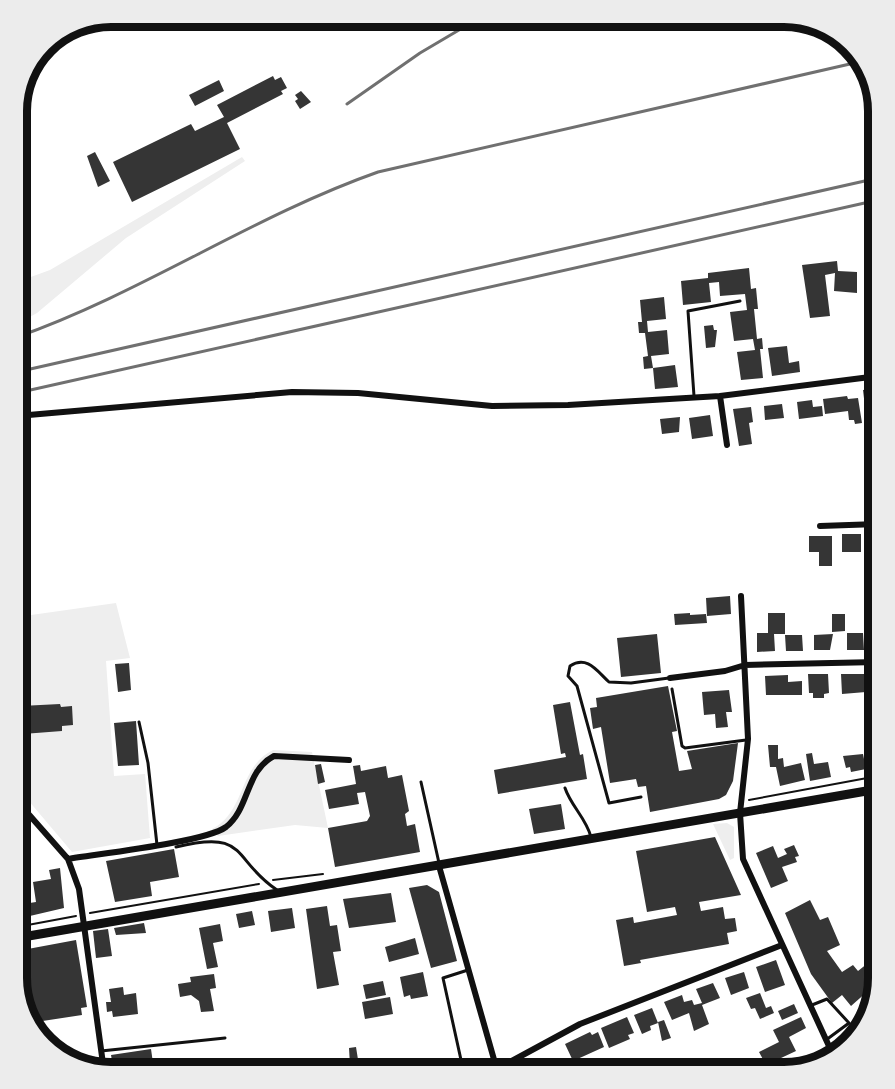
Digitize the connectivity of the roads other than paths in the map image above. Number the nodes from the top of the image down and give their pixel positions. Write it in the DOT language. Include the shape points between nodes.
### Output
graph roads {
  1 [pos="740,301"];
  2 [pos="868,377"];
  3 [pos="720,396"];
  4 [pos="694,398"];
  5 [pos="27,415"];
  6 [pos="727,444"];
  7 [pos="868,524"];
  8 [pos="820,526"];
  9 [pos="741,596"];
  10 [pos="868,662"];
  11 [pos="745,665"];
  12 [pos="670,678"];
  13 [pos="672,689"];
  14 [pos="139,722"];
  15 [pos="748,739"];
  16 [pos="349,760"];
  17 [pos="421,782"];
  18 [pos="565,788"];
  19 [pos="868,791"];
  20 [pos="641,797"];
  21 [pos="27,813"];
  22 [pos="740,813"];
  23 [pos="592,839"];
  24 [pos="157,845"];
  25 [pos="176,847"];
  26 [pos="68,859"];
  27 [pos="439,866"];
  28 [pos="279,891"];
  29 [pos="83,926"];
  30 [pos="27,936"];
  31 [pos="782,945"];
  32 [pos="470,970"];
  33 [pos="811,1006"];
  34 [pos="225,1038"];
  35 [pos="826,1040"];
  36 [pos="830,1048"];
  37 [pos="101,1051"];
  38 [pos="102,1061"];
  39 [pos="462,1062"];
  40 [pos="495,1062"];
  41 [pos="513,1062"];
  1 -- 4 [label="lane" via="688,311"];
  2 -- 3 [label="street"];
  3 -- 4 [label="street"];
  3 -- 6 [label="street"];
  4 -- 5 [label="street" via="492,406 358,393 292,392"];
  7 -- 8 [label="street"];
  9 -- 11 [label="street"];
  10 -- 11 [label="street"];
  11 -- 12 [label="street"];
  11 -- 15 [label="street"];
  12 -- 20 [label="lane" via="609,682 588,662 578,661 570,666 568,676 577,686 609,803"];
  13 -- 15 [label="lane" via="685,748"];
  14 -- 24 [label="lane"];
  15 -- 22 [label="street"];
  16 -- 24 [label="street" via="274,756 255,771 226,827"];
  17 -- 27 [label="lane"];
  18 -- 23 [label="lane"];
  19 -- 22 [label="main road"];
  21 -- 26 [label="street"];
  22 -- 23 [label="main road"];
  22 -- 31 [label="street" via="742,859"];
  23 -- 27 [label="main road"];
  24 -- 26 [label="street"];
  25 -- 28 [label="lane" via="212,841 230,845 242,852 267,883"];
  26 -- 29 [label="street" via="79,889"];
  27 -- 28 [label="main road"];
  27 -- 32 [label="street"];
  28 -- 29 [label="main road"];
  29 -- 30 [label="main road"];
  29 -- 37 [label="street"];
  31 -- 33 [label="street"];
  31 -- 41 [label="street" via="580,1024"];
  32 -- 39 [label="lane" via="444,978"];
  32 -- 40 [label="street"];
  33 -- 35 [label="street"];
  33 -- 35 [label="lane" via="827,999 849,1023"];
  34 -- 37 [label="lane"];
  35 -- 36 [label="street"];
  37 -- 38 [label="street"];
}
